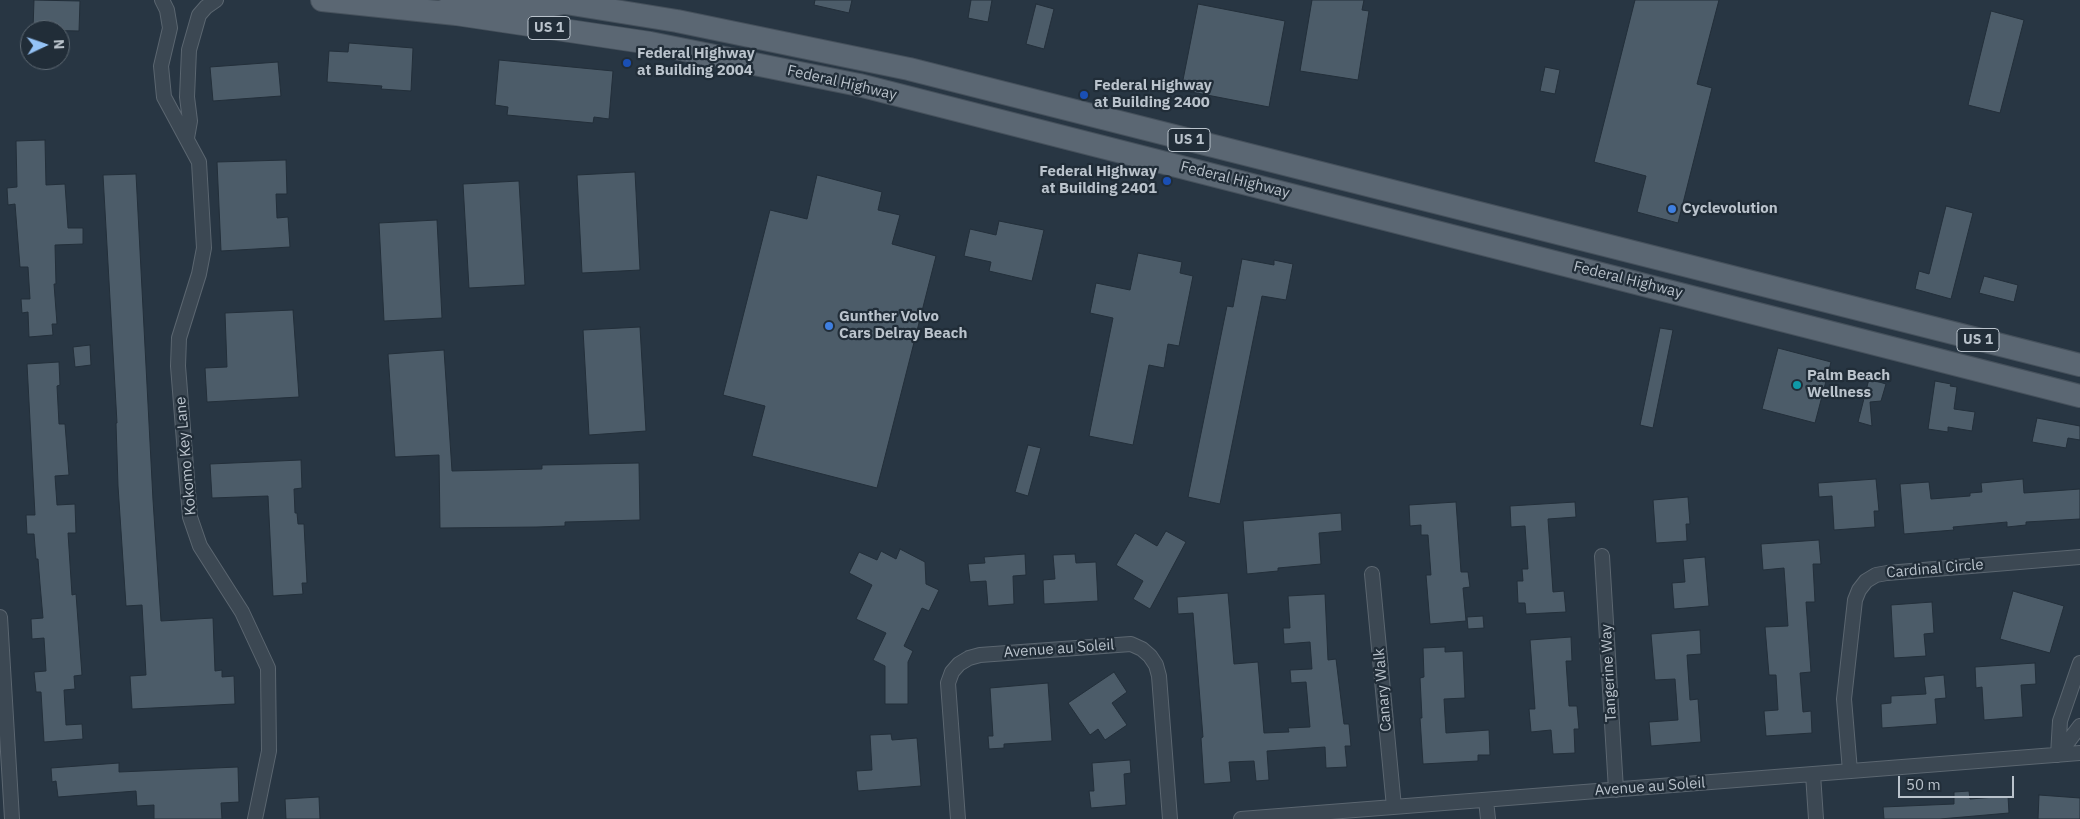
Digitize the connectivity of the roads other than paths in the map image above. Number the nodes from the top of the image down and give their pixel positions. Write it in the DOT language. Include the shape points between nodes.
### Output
graph roads {
  1 [pos="162,0"];
  2 [pos="216,0"];
  3 [pos="322,0"];
  4 [pos="556,1"];
  5 [pos="439,13"];
  6 [pos="909,69"];
  7 [pos="162,77"];
  8 [pos="187,77"];
  9 [pos="859,86"];
  10 [pos="920,101"];
  11 [pos="1034,101"];
  12 [pos="187,138"];
  13 [pos="1753,283"];
  14 [pos="1710,300"];
  15 [pos="1826,301"];
  16 [pos="1760,315"];
  17 [pos="2080,365"];
  18 [pos="2080,396"];
  19 [pos="1602,556"];
  20 [pos="2080,557"];
  21 [pos="1372,574"];
  22 [pos="0,617"];
  23 [pos="2080,662"];
  24 [pos="2080,726"];
  25 [pos="2080,753"];
  26 [pos="2058,755"];
  27 [pos="1850,771"];
  28 [pos="1813,774"];
  29 [pos="1616,790"];
  30 [pos="1486,800"];
  31 [pos="1394,807"];
  32 [pos="12,819"];
  33 [pos="255,819"];
  34 [pos="958,819"];
  35 [pos="1170,819"];
  36 [pos="1241,819"];
  37 [pos="1488,819"];
  38 [pos="1816,819"];
  1 -- 7 [label="street, Kokomo Key Lane" via="170,28 161,66"];
  2 -- 8 [label="street, Kokomo Key Lane" via="199,15 193,30"];
  3 -- 5 [label="main road, Federal Highway / US 1"];
  4 -- 5 [label="main road" via="538,8 470,0"];
  4 -- 6 [label="main road, Federal Highway / US 1" via="677,21"];
  5 -- 9 [label="main road, Federal Highway / US 1" via="650,44"];
  6 -- 9 [label="main road" via="891,80"];
  6 -- 11 [label="main road, Federal Highway / US 1"];
  7 -- 8 [label="street"];
  7 -- 12 [label="street, Kokomo Key Lane" via="164,97"];
  8 -- 12 [label="street, Kokomo Key Lane" via="190,121"];
  9 -- 10 [label="main road, Federal Highway / US 1"];
  10 -- 11 [label="main road" via="929,94 944,90 1007,104"];
  10 -- 14 [label="main road, Federal Highway / US 1"];
  11 -- 13 [label="main road, Federal Highway / US 1"];
  12 -- 33 [label="street, Kokomo Key Lane" via="198,162 204,248 179,338 178,366 190,517 200,546 242,612 268,668 269,751"];
  13 -- 14 [label="main road" via="1739,293"];
  13 -- 15 [label="main road, Federal Highway / US 1"];
  14 -- 16 [label="main road, Federal Highway / US 1"];
  15 -- 16 [label="main road" via="1784,306"];
  15 -- 17 [label="main road, Federal Highway / US 1"];
  16 -- 18 [label="main road, Federal Highway / US 1"];
  19 -- 29 [label="street, Tangerine Way"];
  20 -- 27 [label="street, Cardinal Circle" via="1887,572 1866,581 1855,600 1844,699"];
  21 -- 31 [label="street, Canary Walk"];
  22 -- 32 [label="street"];
  23 -- 26 [label="street" via="2060,721"];
  24 -- 26 [label="street"];
  25 -- 26 [label="street, Avenue au Soleil"];
  26 -- 27 [label="street, Avenue au Soleil"];
  27 -- 28 [label="street, Avenue au Soleil"];
  28 -- 29 [label="street, Avenue au Soleil"];
  28 -- 38 [label="street"];
  29 -- 30 [label="street, Avenue au Soleil"];
  30 -- 31 [label="street, Avenue au Soleil"];
  30 -- 37 [label="street"];
  31 -- 36 [label="street, Avenue au Soleil"];
  34 -- 35 [label="street, Avenue au Soleil" via="948,683 959,664 980,655 1131,644 1150,656 1159,676"];
}
